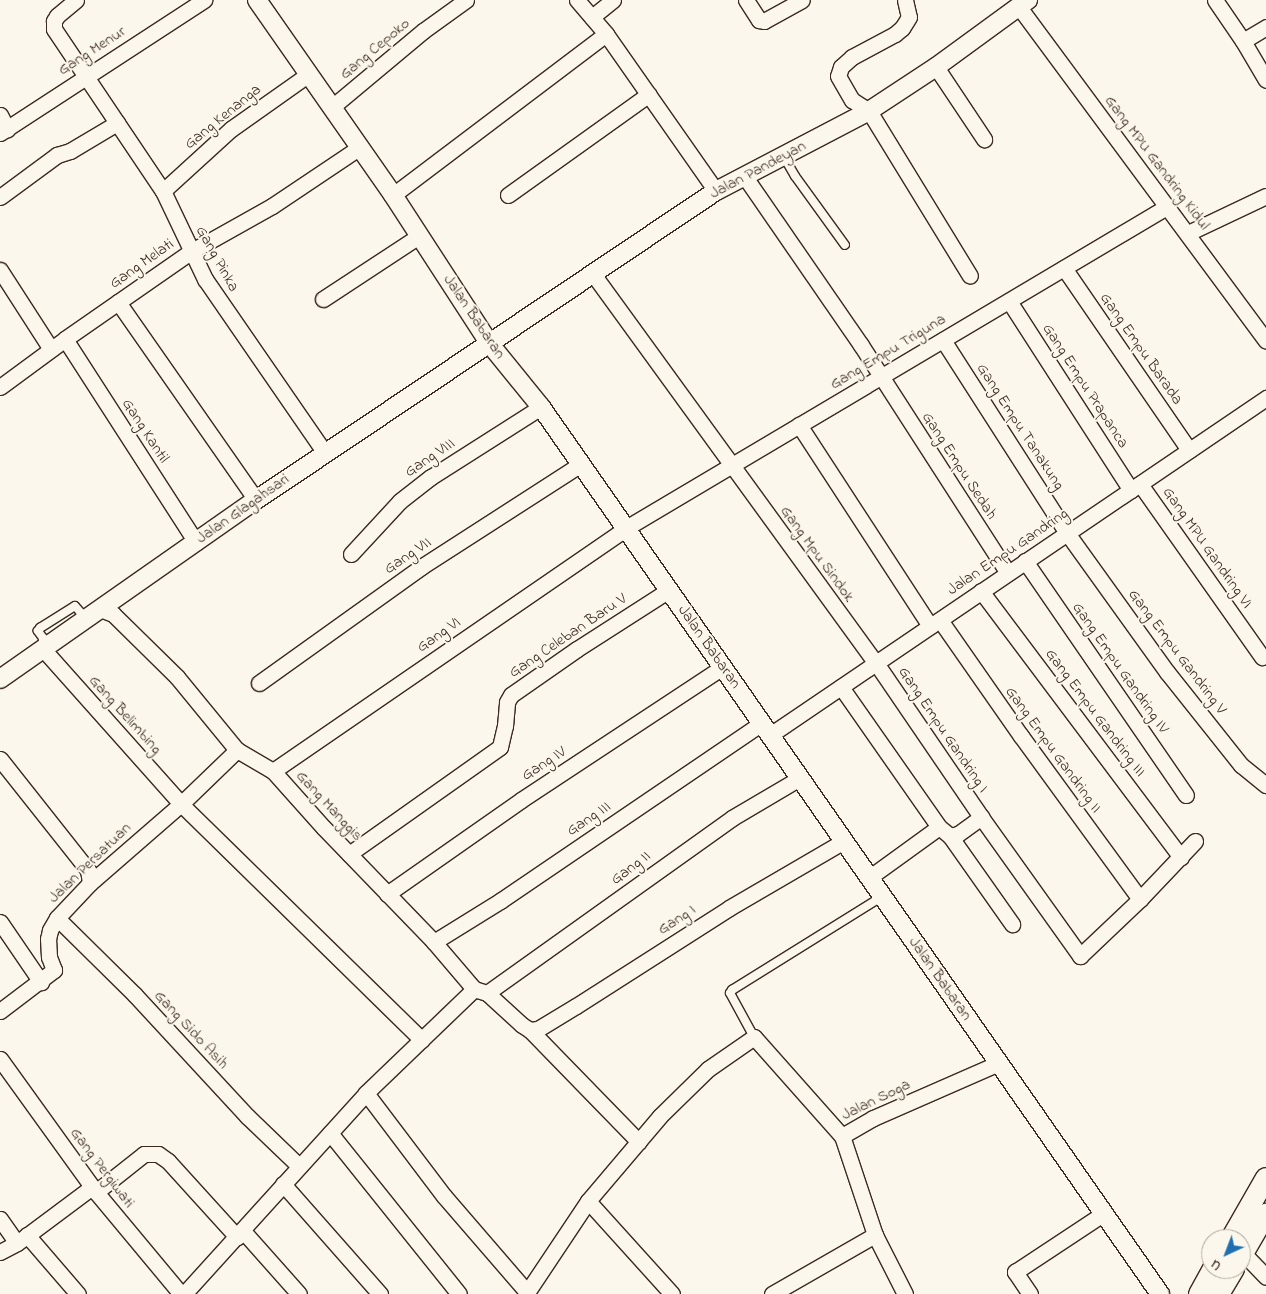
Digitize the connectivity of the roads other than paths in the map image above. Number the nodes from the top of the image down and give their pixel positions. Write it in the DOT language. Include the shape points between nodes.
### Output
graph roads {
  1 [pos="76,0"];
  2 [pos="204,0"];
  3 [pos="257,0"];
  4 [pos="466,0"];
  5 [pos="577,0"];
  6 [pos="613,0"];
  7 [pos="746,0"];
  8 [pos="802,0"];
  9 [pos="905,0"];
  10 [pos="1215,0"];
  11 [pos="1024,3"];
  12 [pos="592,17"];
  13 [pos="1266,26"];
  14 [pos="606,34"];
  15 [pos="1243,41"];
  16 [pos="936,67"];
  17 [pos="309,74"];
  18 [pos="86,76"];
  19 [pos="1266,80"];
  20 [pos="649,94"];
  21 [pos="332,108"];
  22 [pos="869,111"];
  23 [pos="0,114"];
  24 [pos="117,123"];
  25 [pos="4,131"];
  26 [pos="984,138"];
  27 [pos="360,147"];
  28 [pos="784,157"];
  29 [pos="745,176"];
  30 [pos="163,191"];
  31 [pos="716,191"];
  32 [pos="394,195"];
  33 [pos="508,195"];
  34 [pos="1266,196"];
  35 [pos="0,197"];
  36 [pos="1168,206"];
  37 [pos="1188,233"];
  38 [pos="419,236"];
  39 [pos="845,245"];
  40 [pos="190,252"];
  41 [pos="1064,268"];
  42 [pos="0,270"];
  43 [pos="593,274"];
  44 [pos="970,276"];
  45 [pos="323,299"];
  46 [pos="1009,301"];
  47 [pos="118,302"];
  48 [pos="65,339"];
  49 [pos="943,340"];
  50 [pos="1266,340"];
  51 [pos="489,343"];
  52 [pos="51,349"];
  53 [pos="880,377"];
  54 [pos="0,388"];
  55 [pos="1266,398"];
  56 [pos="541,407"];
  57 [pos="799,425"];
  58 [pos="1190,450"];
  59 [pos="325,453"];
  60 [pos="581,464"];
  61 [pos="730,466"];
  62 [pos="1135,487"];
  63 [pos="256,500"];
  64 [pos="626,528"];
  65 [pos="1067,533"];
  66 [pos="196,542"];
  67 [pos="350,554"];
  68 [pos="1025,562"];
  69 [pos="1008,573"];
  70 [pos="669,590"];
  71 [pos="982,591"];
  72 [pos="100,609"];
  73 [pos="935,623"];
  74 [pos="43,649"];
  75 [pos="1262,657"];
  76 [pos="876,663"];
  77 [pos="723,668"];
  78 [pos="0,679"];
  79 [pos="258,683"];
  80 [pos="841,687"];
  81 [pos="766,729"];
  82 [pos="237,750"];
  83 [pos="0,759"];
  84 [pos="273,771"];
  85 [pos="800,778"];
  86 [pos="1266,785"];
  87 [pos="1186,794"];
  88 [pos="181,804"];
  89 [pos="981,817"];
  90 [pos="945,832"];
  91 [pos="844,840"];
  92 [pos="1195,841"];
  93 [pos="349,854"];
  94 [pos="1181,857"];
  95 [pos="870,878"];
  96 [pos="90,883"];
  97 [pos="387,894"];
  98 [pos="882,896"];
  99 [pos="1140,899"];
  100 [pos="57,918"];
  101 [pos="0,922"];
  102 [pos="1012,924"];
  103 [pos="434,942"];
  104 [pos="41,982"];
  105 [pos="481,991"];
  106 [pos="0,1011"];
  107 [pos="530,1030"];
  108 [pos="754,1036"];
  109 [pos="422,1040"];
  110 [pos="0,1059"];
  111 [pos="999,1064"];
  112 [pos="366,1093"];
  113 [pos="330,1133"];
  114 [pos="842,1136"];
  115 [pos="639,1142"];
  116 [pos="299,1166"];
  117 [pos="1266,1178"];
  118 [pos="283,1184"];
  119 [pos="94,1190"];
  120 [pos="588,1200"];
  121 [pos="1104,1213"];
  122 [pos="1266,1214"];
  123 [pos="0,1219"];
  124 [pos="1247,1229"];
  125 [pos="240,1234"];
  126 [pos="875,1235"];
  127 [pos="1251,1235"];
  128 [pos="22,1239"];
  129 [pos="0,1252"];
  130 [pos="1251,1265"];
  131 [pos="1266,1277"];
  132 [pos="1207,1279"];
  133 [pos="1226,1279"];
  134 [pos="189,1292"];
  135 [pos="527,1293"];
  136 [pos="78,1294"];
  137 [pos="299,1294"];
  138 [pos="380,1294"];
  139 [pos="459,1294"];
  140 [pos="672,1294"];
  141 [pos="772,1294"];
  142 [pos="905,1294"];
  143 [pos="1030,1294"];
  144 [pos="1160,1294"];
  145 [pos="1199,1294"];
  146 [pos="1219,1294"];
  1 -- 18 [label="street, Gang Pinka" via="61,10 54,26"];
  2 -- 18 [label="street, Gang Menur"];
  3 -- 17 [label="street, Jalan Babaran"];
  4 -- 21 [label="street, Gang Cepoko" via="423,31"];
  5 -- 12 [label="street"];
  6 -- 12 [label="street"];
  7 -- 8 [label="street" via="761,21 769,20"];
  9 -- 22 [label="street" via="909,17 902,28 852,57 841,67 838,76 852,100"];
  10 -- 15 [label="street"];
  11 -- 16 [label="street, Jalan Pandeyan"];
  11 -- 36 [label="street, Gang MPU Gandring Kidul"];
  12 -- 14 [label="street"];
  13 -- 15 [label="street"];
  14 -- 20 [label="street"];
  14 -- 32 [label="street"];
  15 -- 19 [label="street"];
  16 -- 22 [label="street, Jalan Pandeyan"];
  16 -- 26 [label="street"];
  17 -- 21 [label="street, Jalan Babaran"];
  17 -- 30 [label="street, Gang Kenanga" via="245,118"];
  18 -- 24 [label="street, Gang Pinka"];
  18 -- 25 [label="street, Gang Menur"];
  20 -- 31 [label="street"];
  20 -- 33 [label="street"];
  21 -- 27 [label="street, Jalan Babaran"];
  22 -- 28 [label="street, Jalan Pandeyan"];
  22 -- 44 [label="street"];
  23 -- 25 [label="street"];
  24 -- 30 [label="street, Gang Pinka"];
  24 -- 35 [label="street" via="70,151 57,155"];
  27 -- 32 [label="street, Jalan Babaran"];
  27 -- 40 [label="street, Gang Melati" via="272,206"];
  28 -- 29 [label="street, Jalan Pandeyan"];
  28 -- 39 [label="lane"];
  29 -- 31 [label="street, Jalan Pandeyan"];
  29 -- 53 [label="street, Gang Empu Sedah"];
  30 -- 40 [label="street, Gang Pinka"];
  31 -- 43 [label="street, Jalan Pandeyan"];
  32 -- 38 [label="street, Jalan Babaran"];
  34 -- 37 [label="street"];
  36 -- 37 [label="street, Gang MPU Gandring Kidul"];
  36 -- 41 [label="street, Gang Empu Triguna"];
  37 -- 50 [label="street, Gang MPU Gandring Kidul"];
  38 -- 45 [label="street"];
  38 -- 51 [label="street, Jalan Babaran"];
  40 -- 47 [label="street, Gang Melati"];
  40 -- 59 [label="street, Gang Pinka" via="218,300"];
  41 -- 46 [label="street, Gang Empu Triguna"];
  41 -- 58 [label="street, Gang Empu Barada"];
  42 -- 52 [label="street"];
  43 -- 51 [label="street, Jalan Pandeyan"];
  43 -- 61 [label="street, Gang Mpu Sindok"];
  46 -- 49 [label="street, Gang Empu Triguna"];
  46 -- 62 [label="street, Gang Empu Prapanca"];
  47 -- 48 [label="street, Gang Melati"];
  47 -- 63 [label="street"];
  48 -- 52 [label="street, Gang Melati"];
  48 -- 66 [label="street, Gang Kantil"];
  49 -- 53 [label="street, Gang Empu Triguna"];
  49 -- 65 [label="street, Gang Empu Tanakung"];
  51 -- 56 [label="street, Jalan Babaran"];
  51 -- 59 [label="street, Jalan Glagahsari"];
  52 -- 54 [label="street, Gang Melati"];
  53 -- 57 [label="street, Gang Empu Triguna"];
  53 -- 69 [label="street, Gang Empu Sedah"];
  55 -- 58 [label="street, Jalan Empu Gandring"];
  56 -- 60 [label="street, Jalan Babaran"];
  56 -- 67 [label="street, Gang VIII" via="431,477 400,501"];
  57 -- 61 [label="street, Gang Empu Triguna"];
  57 -- 73 [label="street, Gang Empu Gandring II"];
  58 -- 62 [label="street, Jalan Empu Gandring"];
  59 -- 63 [label="street, Jalan Glagahsari"];
  60 -- 64 [label="street, Jalan Babaran"];
  60 -- 79 [label="street, Gang VII" via="421,567"];
  61 -- 64 [label="street, Gang Empu Triguna"];
  61 -- 76 [label="street, Gang Mpu Sindok"];
  62 -- 65 [label="street, Jalan Empu Gandring"];
  62 -- 75 [label="street, Gang MPU Gandring VI"];
  63 -- 66 [label="street, Jalan Glagahsari"];
  64 -- 70 [label="street, Jalan Babaran"];
  64 -- 84 [label="street, Gang VI"];
  65 -- 68 [label="street, Jalan Empu Gandring"];
  65 -- 86 [label="street, Gang Empu Gandring V" via="1167,672 1241,765"];
  66 -- 72 [label="street, Jalan Glagahsari"];
  68 -- 69 [label="street, Jalan Empu Gandring"];
  68 -- 87 [label="street, Gang Empu Gandring IV"];
  69 -- 71 [label="street, Jalan Empu Gandring"];
  70 -- 77 [label="street, Jalan Babaran"];
  70 -- 93 [label="street, Gang Celeban Baru V" via="511,695 500,747"];
  71 -- 73 [label="street, Jalan Empu Gandring"];
  71 -- 94 [label="street, Gang Empu Gandring III"];
  72 -- 74 [label="street, Jalan Glagahsari"];
  72 -- 82 [label="street, Gang Manggis" via="113,614 177,677"];
  73 -- 76 [label="street, Jalan Empu Gandring"];
  73 -- 99 [label="street, Gang Empu Gandring II"];
  74 -- 78 [label="street, Jalan Glagahsari"];
  74 -- 88 [label="street, Gang Belimbing"];
  76 -- 80 [label="street, Jalan Empu Gandring"];
  76 -- 89 [label="street, Gang Empu Gandring I"];
  77 -- 81 [label="street, Jalan Babaran"];
  77 -- 97 [label="street, Gang IV" via="521,800"];
  80 -- 81 [label="street, Jalan Empu Gandring"];
  80 -- 90 [label="street"];
  81 -- 85 [label="street, Jalan Babaran"];
  81 -- 103 [label="street, Gang III"];
  82 -- 84 [label="street, Gang Manggis"];
  82 -- 88 [label="street, Jalan Persatuan"];
  83 -- 96 [label="street" via="88,870"];
  84 -- 93 [label="street, Gang Manggis"];
  85 -- 91 [label="street, Jalan Babaran"];
  85 -- 105 [label="street, Gang II" via="732,818"];
  88 -- 96 [label="street, Jalan Persatuan"];
  88 -- 109 [label="street, Gang Belimbing"];
  89 -- 90 [label="street, Gang Empu Gandring I" via="958,834"];
  89 -- 99 [label="street, Gang Empu Gandring I" via="1080,956"];
  90 -- 95 [label="street, Gang Empu Gandring I"];
  90 -- 102 [label="street"];
  91 -- 95 [label="street, Jalan Babaran"];
  91 -- 107 [label="street, Gang I" via="729,908 538,1029"];
  92 -- 94 [label="street"];
  93 -- 97 [label="street, Gang Manggis"];
  94 -- 99 [label="street"];
  95 -- 98 [label="street, Jalan Babaran"];
  96 -- 100 [label="street, Jalan Persatuan"];
  97 -- 103 [label="street, Gang Manggis"];
  98 -- 108 [label="lane" via="732,990 730,993"];
  98 -- 111 [label="street, Jalan Babaran"];
  100 -- 104 [label="street, Jalan Persatuan" via="48,940 54,970"];
  100 -- 116 [label="street, Gang Sido Asih"];
  101 -- 104 [label="street"];
  103 -- 105 [label="street, Gang Manggis"];
  104 -- 106 [label="street, Jalan Persatuan"];
  105 -- 107 [label="street, Gang Manggis"];
  105 -- 109 [label="street, Gang II"];
  107 -- 115 [label="street, Gang Manggis"];
  108 -- 114 [label="street"];
  108 -- 115 [label="street" via="691,1084"];
  109 -- 112 [label="street, Gang II"];
  110 -- 119 [label="street, Gang Pergiwati"];
  111 -- 114 [label="street, Jalan Soga" via="873,1118"];
  111 -- 121 [label="street, Jalan Babaran"];
  112 -- 113 [label="street, Gang II"];
  112 -- 135 [label="street" via="444,1196"];
  113 -- 116 [label="street, Gang II"];
  113 -- 139 [label="street"];
  114 -- 126 [label="street, Jalan Soga"];
  115 -- 120 [label="street"];
  116 -- 118 [label="street, Gang II"];
  117 -- 124 [label="main road"];
  118 -- 125 [label="street, Gang II"];
  118 -- 138 [label="street"];
  119 -- 125 [label="street" via="144,1154 158,1154"];
  119 -- 128 [label="street"];
  119 -- 134 [label="street, Gang Pergiwati"];
  120 -- 135 [label="street"];
  120 -- 140 [label="street"];
  121 -- 143 [label="street" via="1015,1272"];
  121 -- 144 [label="street, Jalan Babaran"];
  122 -- 127 [label="main road"];
  123 -- 128 [label="street"];
  125 -- 134 [label="street, Gang II"];
  125 -- 137 [label="street"];
  126 -- 141 [label="street"];
  126 -- 142 [label="street, Jalan Soga"];
  128 -- 129 [label="street"];
  128 -- 136 [label="street"];
  130 -- 131 [label="street"];
  132 -- 145 [label="main road"];
  133 -- 146 [label="main road"];
}
